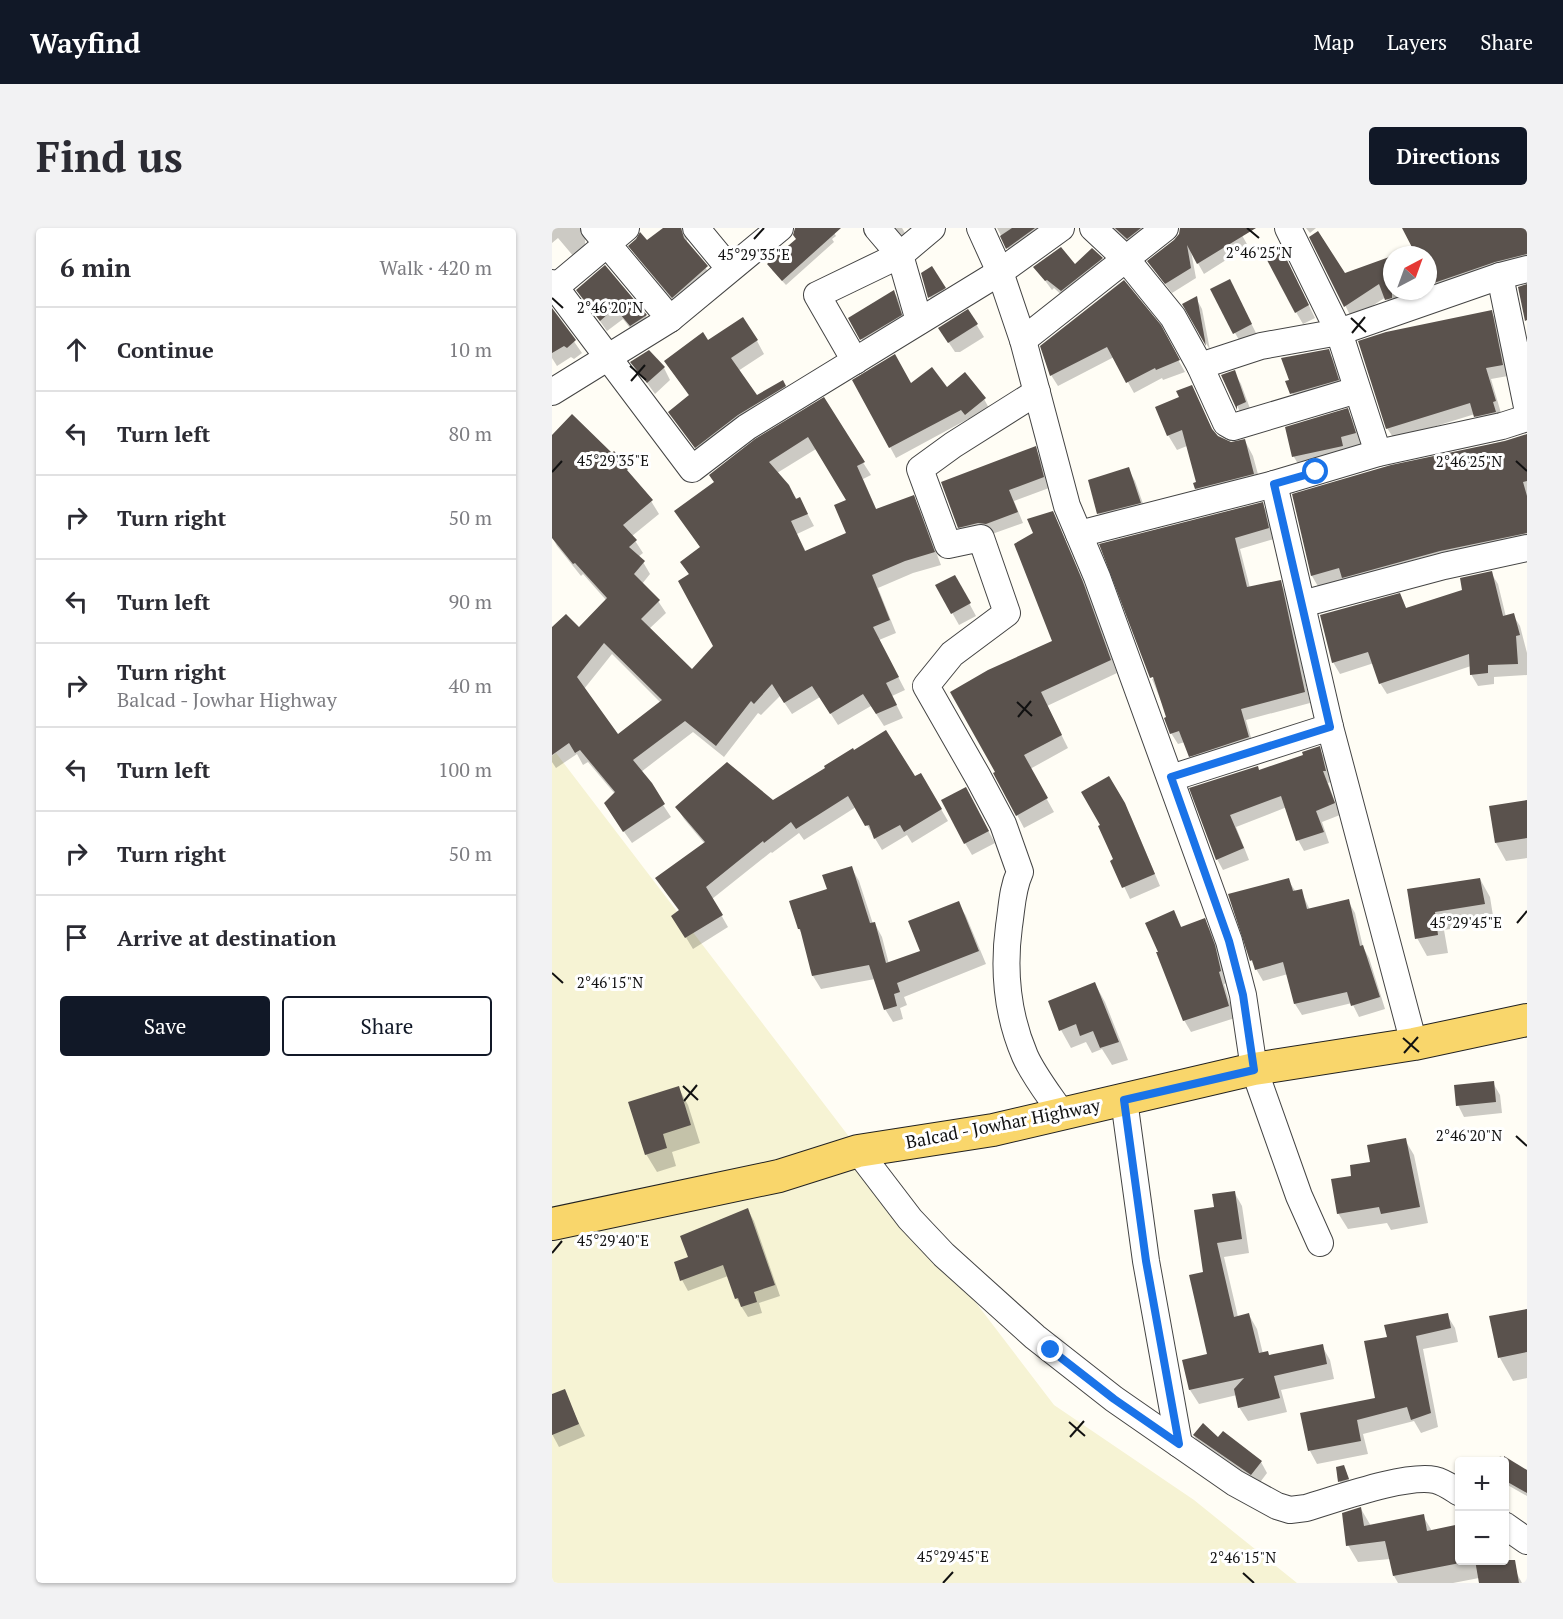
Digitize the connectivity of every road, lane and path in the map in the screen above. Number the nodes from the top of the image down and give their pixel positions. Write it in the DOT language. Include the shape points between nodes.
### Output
graph roads {
  1 [pos="626,228"];
  2 [pos="696,228"];
  3 [pos="780,228"];
  4 [pos="877,228"];
  5 [pos="932,228"];
  6 [pos="980,228"];
  7 [pos="1061,228"];
  8 [pos="1093,228"];
  9 [pos="1165,228"];
  10 [pos="1298,231"];
  11 [pos="601,236"];
  12 [pos="900,255"];
  13 [pos="1126,259"];
  14 [pos="729,268"];
  15 [pos="1527,269"];
  16 [pos="1000,272"];
  17 [pos="1500,276"];
  18 [pos="553,287"];
  19 [pos="670,319"];
  20 [pos="919,321"];
  21 [pos="1339,332"];
  22 [pos="1023,340"];
  23 [pos="609,357"];
  24 [pos="855,361"];
  25 [pos="1200,366"];
  26 [pos="1357,390"];
  27 [pos="552,392"];
  28 [pos="1037,392"];
  29 [pos="1527,407"];
  30 [pos="1527,418"];
  31 [pos="1378,453"];
  32 [pos="1274,484"];
  33 [pos="1079,534"];
  34 [pos="1527,548"];
  35 [pos="1302,604"];
  36 [pos="1330,727"];
  37 [pos="1171,777"];
  38 [pos="1527,1020"];
  39 [pos="1414,1044"];
  40 [pos="1254,1070"];
  41 [pos="1124,1100"];
  42 [pos="1062,1114"];
  43 [pos="858,1151"];
  44 [pos="552,1224"];
  45 [pos="1320,1243"];
  46 [pos="1179,1444"];
  47 [pos="1455,1490"];
  48 [pos="1509,1528"];
  49 [pos="1527,1541"];
  1 -- 11 [label="street"];
  2 -- 14 [label="street"];
  3 -- 14 [label="street"];
  4 -- 12 [label="street"];
  5 -- 12 [label="street"];
  6 -- 16 [label="street"];
  7 -- 16 [label="street"];
  8 -- 13 [label="street"];
  9 -- 13 [label="street"];
  10 -- 21 [label="street"];
  11 -- 18 [label="street"];
  11 -- 19 [label="street"];
  12 -- 20 [label="street"];
  12 -- 24 [label="street" via="817,295"];
  13 -- 22 [label="street"];
  13 -- 25 [label="street" via="1173,317"];
  14 -- 19 [label="street"];
  15 -- 17 [label="street"];
  16 -- 20 [label="street"];
  16 -- 22 [label="street"];
  17 -- 21 [label="street"];
  17 -- 29 [label="street"];
  18 -- 23 [label="street"];
  19 -- 23 [label="street"];
  20 -- 24 [label="street"];
  21 -- 25 [label="street" via="1261,346"];
  21 -- 26 [label="street"];
  22 -- 28 [label="street"];
  23 -- 24 [label="street" via="692,470 747,427"];
  23 -- 27 [label="street"];
  25 -- 26 [label="street" via="1226,423 1233,427"];
  26 -- 31 [label="street"];
  28 -- 33 [label="street" via="1067,506"];
  28 -- 42 [label="street" via="920,469 948,545 981,538 1007,613 952,654 926,686 1003,825 1020,872 1006,949 1006,992 1025,1058"];
  30 -- 31 [label="street"];
  31 -- 32 [label="street"];
  32 -- 33 [label="street"];
  32 -- 35 [label="street"];
  33 -- 37 [label="street"];
  34 -- 35 [label="street"];
  35 -- 36 [label="street"];
  36 -- 37 [label="street"];
  36 -- 39 [label="street"];
  37 -- 40 [label="street" via="1229,941 1243,995"];
  38 -- 39 [label="main road, Balcad - Jowhar Highway"];
  39 -- 40 [label="main road, Balcad - Jowhar Highway"];
  40 -- 41 [label="main road, Balcad - Jowhar Highway"];
  40 -- 45 [label="street" via="1295,1186"];
  41 -- 42 [label="main road, Balcad - Jowhar Highway"];
  41 -- 46 [label="street" via="1146,1261"];
  42 -- 43 [label="main road, Balcad - Jowhar Highway" via="993,1130"];
  43 -- 44 [label="main road, Balcad - Jowhar Highway" via="779,1176"];
  43 -- 46 [label="street" via="910,1219 944,1255 1035,1337"];
  46 -- 47 [label="street" via="1235,1483 1290,1510 1400,1482 1434,1480"];
  48 -- 49 [label="street"];
}
